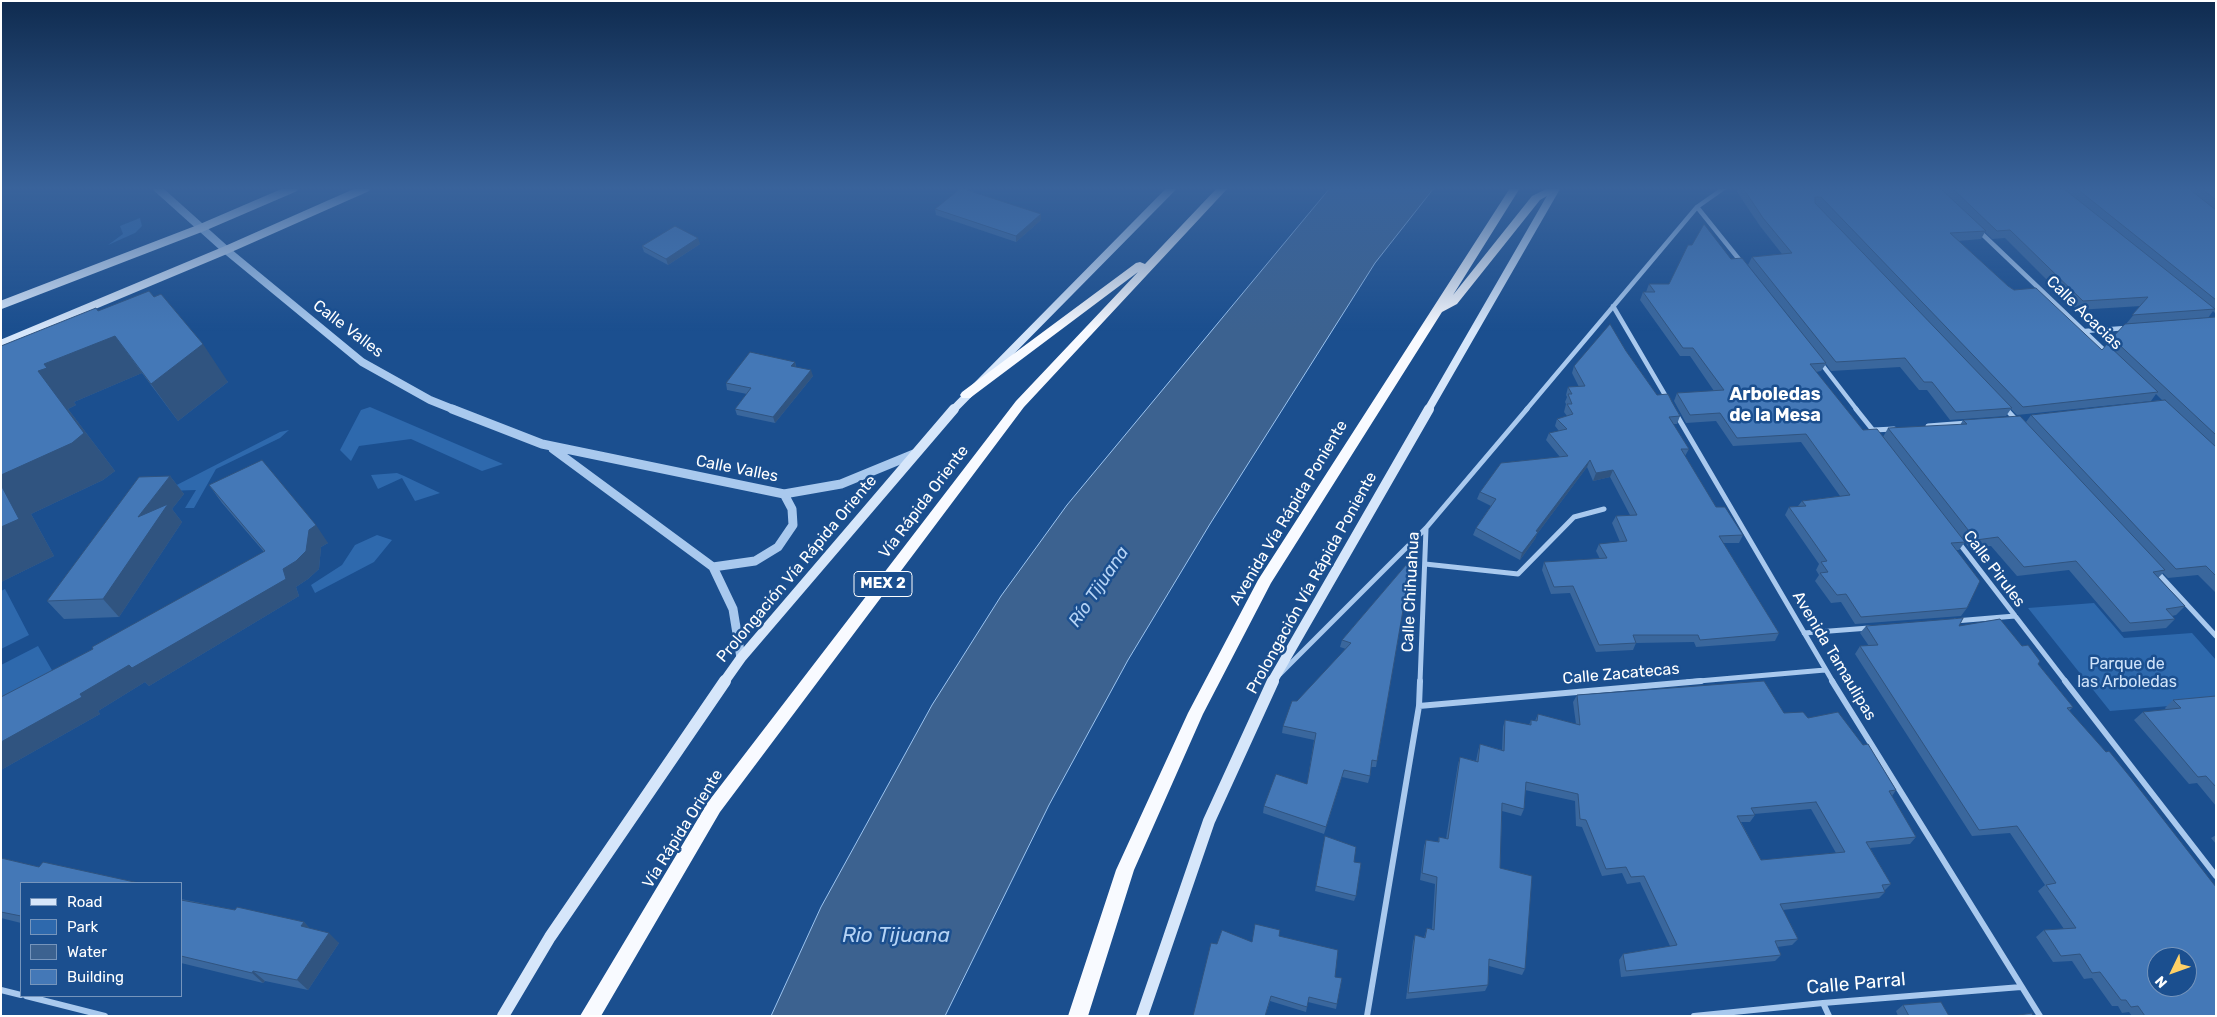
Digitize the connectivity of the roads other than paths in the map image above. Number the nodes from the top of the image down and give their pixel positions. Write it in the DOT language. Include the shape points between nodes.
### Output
graph roads {
  1 [pos="182,235"];
  2 [pos="209,235"];
  3 [pos="259,235"];
  4 [pos="1125,235"];
  5 [pos="1176,235"];
  6 [pos="1484,235"];
  7 [pos="1506,235"];
  8 [pos="1529,235"];
  9 [pos="1673,235"];
  10 [pos="1720,235"];
  11 [pos="1984,235"];
  12 [pos="1169,243"];
  13 [pos="226,250"];
  14 [pos="1746,268"];
  15 [pos="1,305"];
  16 [pos="1612,306"];
  17 [pos="1436,310"];
  18 [pos="2132,328"];
  19 [pos="2085,332"];
  20 [pos="1,344"];
  21 [pos="1813,353"];
  22 [pos="2113,358"];
  23 [pos="966,395"];
  24 [pos="2003,406"];
  25 [pos="2026,419"];
  26 [pos="2007,420"];
  27 [pos="2016,420"];
  28 [pos="1978,423"];
  29 [pos="1921,427"];
  30 [pos="2023,427"];
  31 [pos="1902,428"];
  32 [pos="1874,430"];
  33 [pos="1879,438"];
  34 [pos="550,447"];
  35 [pos="914,454"];
  36 [pos="784,494"];
  37 [pos="1604,509"];
  38 [pos="1426,528"];
  39 [pos="1956,539"];
  40 [pos="1425,564"];
  41 [pos="2149,564"];
  42 [pos="713,567"];
  43 [pos="2014,616"];
  44 [pos="1948,622"];
  45 [pos="1881,627"];
  46 [pos="1804,633"];
  47 [pos="2216,636"];
  48 [pos="741,658"];
  49 [pos="1825,670"];
  50 [pos="1271,684"];
  51 [pos="1419,706"];
  52 [pos="2216,876"];
  53 [pos="2021,987"];
  54 [pos="1,990"];
  55 [pos="20,995"];
  56 [pos="29,997"];
  57 [pos="1823,1003"];
  58 [pos="85,1013"];
  59 [pos="106,1016"];
  60 [pos="503,1016"];
  61 [pos="590,1016"];
  62 [pos="1078,1016"];
  63 [pos="1142,1016"];
  64 [pos="1367,1016"];
  65 [pos="1694,1016"];
  66 [pos="1829,1016"];
  67 [pos="2040,1016"];
  1 -- 15 [label="main road"];
  2 -- 13 [label="street, Calle Valles"];
  3 -- 13 [label="main road"];
  4 -- 23 [label="main road, Prolongación Vía Rápida Oriente"];
  5 -- 12 [label="highway, Vía Rápida Oriente / MEX 2"];
  6 -- 17 [label="highway, Avenida Vía Rápida Poniente"];
  7 -- 17 [label="highway" via="1453,302"];
  8 -- 50 [label="main road, Prolongación Vía Rápida Poniente"];
  9 -- 16 [label="street, Calle Chihuahua"];
  10 -- 14 [label="street"];
  11 -- 19 [label="street, Calle Acacias"];
  12 -- 23 [label="highway"];
  12 -- 61 [label="highway, Vía Rápida Oriente / MEX 2" via="1020,404 714,808"];
  13 -- 20 [label="main road"];
  13 -- 34 [label="street, Calle Valles" via="362,362 430,400"];
  16 -- 38 [label="street, Calle Chihuahua"];
  16 -- 46 [label="street, Avenida Tamaulipas"];
  17 -- 62 [label="highway, Avenida Vía Rápida Poniente" via="1265,580 1196,713 1125,870"];
  18 -- 19 [label="street"];
  19 -- 22 [label="street, Calle Acacias"];
  21 -- 32 [label="street"];
  23 -- 35 [label="main road, Prolongación Vía Rápida Oriente"];
  24 -- 27 [label="street"];
  25 -- 27 [label="street"];
  26 -- 27 [label="street"];
  27 -- 30 [label="street"];
  28 -- 29 [label="street"];
  31 -- 32 [label="street"];
  32 -- 33 [label="street"];
  34 -- 36 [label="street, Calle Valles"];
  34 -- 42 [label="street, Calle Valles"];
  35 -- 36 [label="street, Calle Valles" via="841,484"];
  35 -- 48 [label="main road, Prolongación Vía Rápida Oriente"];
  36 -- 42 [label="street" via="792,508 793,525 778,546 756,561"];
  37 -- 40 [label="street" via="1574,517 1518,574"];
  38 -- 40 [label="street, Calle Chihuahua"];
  38 -- 50 [label="street"];
  39 -- 43 [label="street, Calle Pirules"];
  40 -- 51 [label="street, Calle Chihuahua"];
  41 -- 47 [label="street"];
  42 -- 48 [label="street, Calle Valles" via="733,608"];
  43 -- 44 [label="street"];
  43 -- 52 [label="street, Calle Pirules"];
  45 -- 46 [label="street"];
  46 -- 49 [label="street, Avenida Tamaulipas"];
  48 -- 60 [label="main road, Prolongación Vía Rápida Oriente" via="550,937"];
  49 -- 51 [label="street, Calle Zacatecas"];
  49 -- 53 [label="street, Avenida Tamaulipas"];
  50 -- 63 [label="main road, Prolongación Vía Rápida Poniente" via="1210,821"];
  51 -- 64 [label="street, Calle Chihuahua"];
  53 -- 57 [label="street, Calle Parral"];
  53 -- 67 [label="street, Avenida Tamaulipas"];
  54 -- 55 [label="street"];
  56 -- 58 [label="street"];
  57 -- 65 [label="street, Calle Parral"];
  57 -- 66 [label="street"];
  58 -- 59 [label="street"];
}
